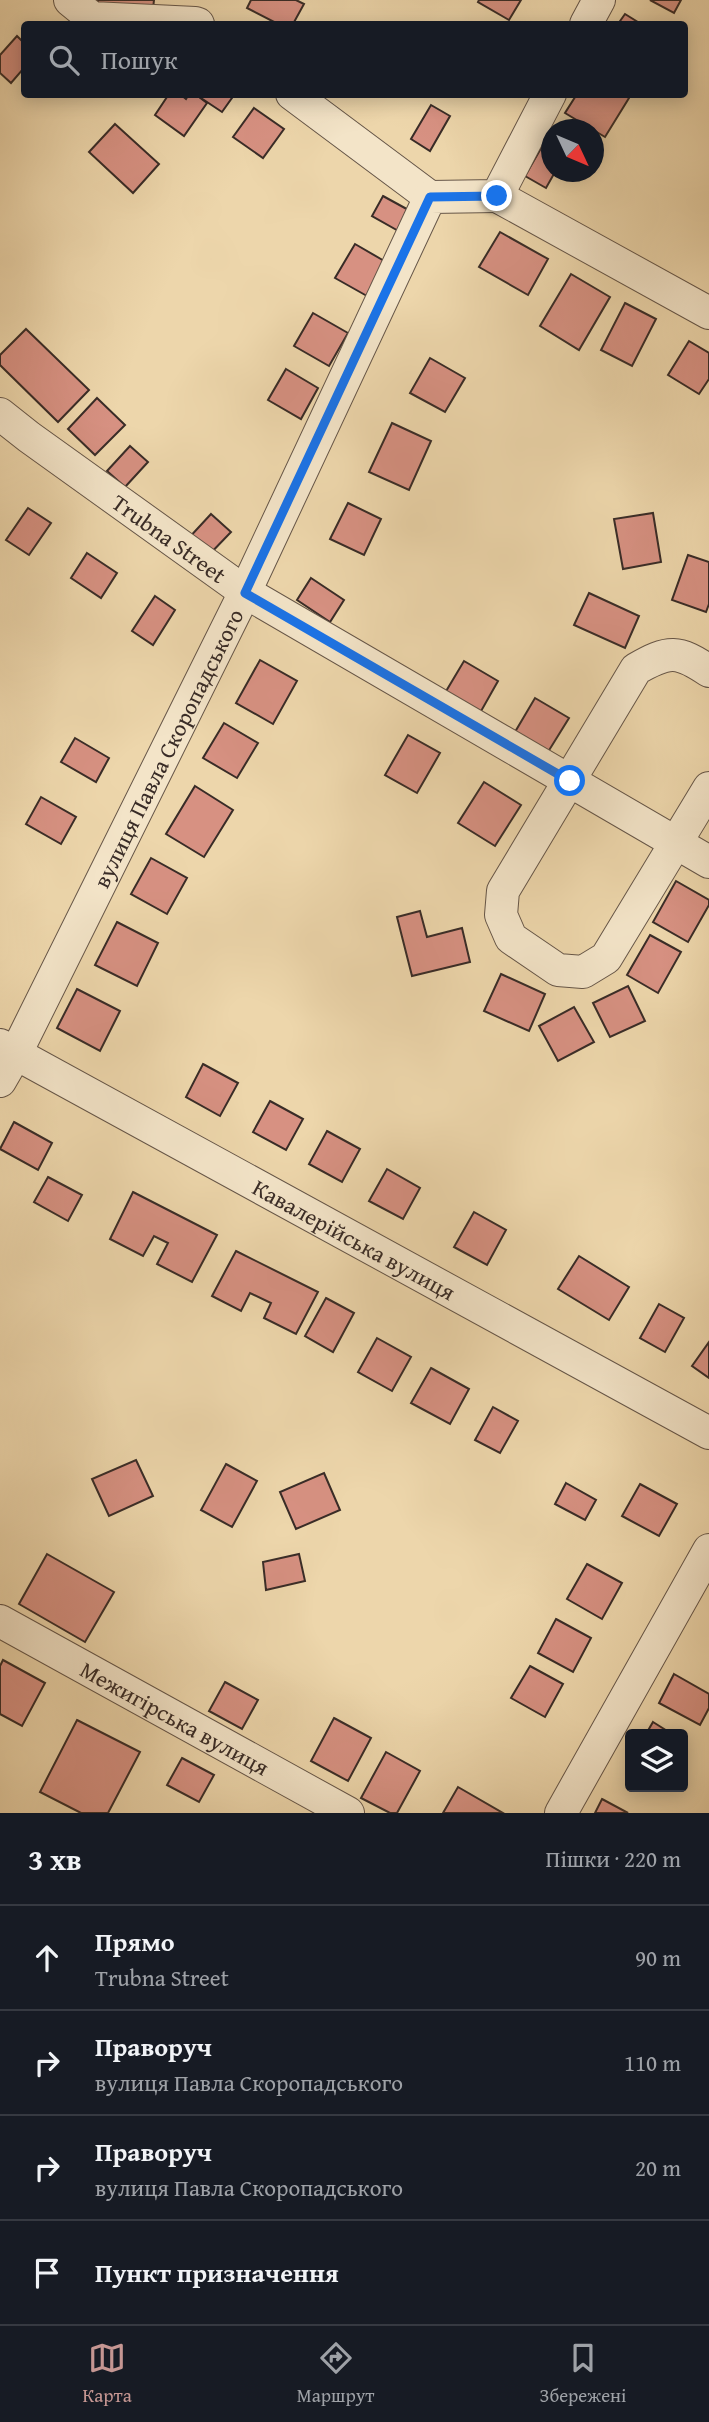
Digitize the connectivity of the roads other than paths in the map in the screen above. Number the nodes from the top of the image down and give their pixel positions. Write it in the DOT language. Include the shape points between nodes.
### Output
graph roads {
  1 [pos="70,0"];
  2 [pos="599,0"];
  3 [pos="201,16"];
  4 [pos="588,21"];
  5 [pos="297,98"];
  6 [pos="548,98"];
  7 [pos="497,196"];
  8 [pos="430,197"];
  9 [pos="709,313"];
  10 [pos="0,414"];
  11 [pos="245,593"];
  12 [pos="709,671"];
  13 [pos="570,781"];
  14 [pos="709,788"];
  15 [pos="676,843"];
  16 [pos="709,862"];
  17 [pos="5,1060"];
  18 [pos="709,1433"];
  19 [pos="709,1550"];
  20 [pos="0,1622"];
  21 [pos="348,1813"];
  22 [pos="561,1813"];
  1 -- 3 [label="street" via="92,18"];
  2 -- 4 [label="street"];
  5 -- 8 [label="street"];
  6 -- 7 [label="street"];
  7 -- 8 [label="street"];
  7 -- 9 [label="street"];
  8 -- 11 [label="street, вулиця Павла Скоропадського"];
  10 -- 11 [label="street, Trubna Street"];
  11 -- 13 [label="street, Trubna Street"];
  11 -- 17 [label="street, вулиця Павла Скоропадського"];
  12 -- 13 [label="street" via="687,656 660,655 636,669"];
  13 -- 15 [label="street, Trubna Street"];
  13 -- 15 [label="street" via="503,891 500,915 511,938 558,970 583,972 606,958"];
  14 -- 15 [label="street"];
  15 -- 16 [label="street, Trubna Street"];
  17 -- 18 [label="street, Кавалерійська вулиця"];
  19 -- 22 [label="street"];
  20 -- 21 [label="street, Межигірська вулиця"];
}
